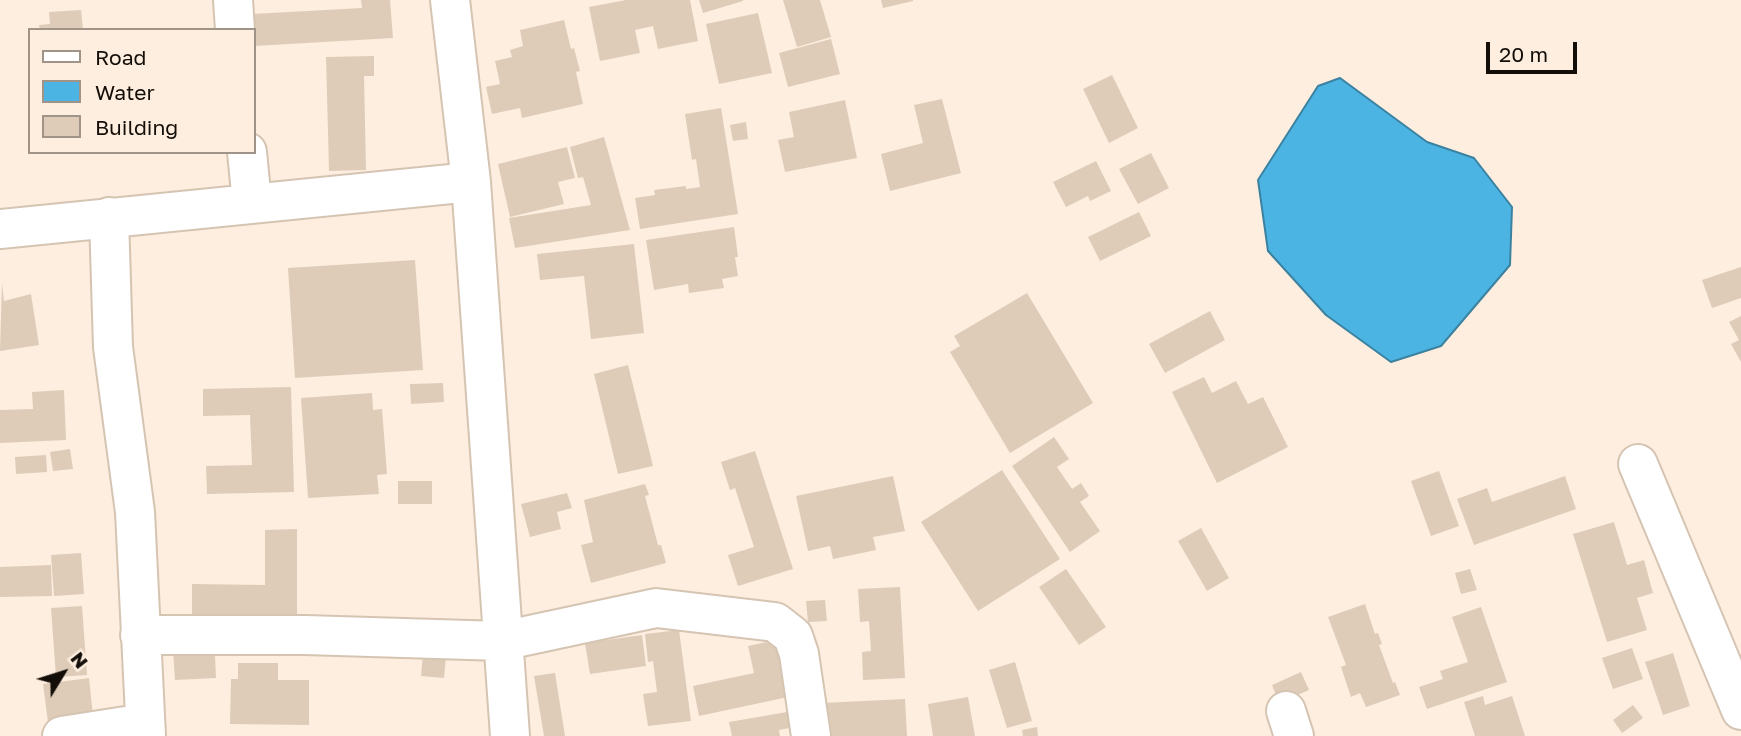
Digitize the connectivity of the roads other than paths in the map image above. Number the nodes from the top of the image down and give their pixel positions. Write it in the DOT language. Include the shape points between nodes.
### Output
graph roads {
  1 [pos="233,0"];
  2 [pos="450,0"];
  3 [pos="235,28"];
  4 [pos="247,154"];
  5 [pos="471,182"];
  6 [pos="252,203"];
  7 [pos="109,217"];
  8 [pos="0,229"];
  9 [pos="1638,464"];
  10 [pos="140,635"];
  11 [pos="502,641"];
  12 [pos="1741,710"];
  13 [pos="146,730"];
  14 [pos="62,736"];
  15 [pos="510,736"];
  16 [pos="811,736"];
  1 -- 3 [label="street"];
  2 -- 5 [label="street"];
  4 -- 6 [label="street"];
  5 -- 6 [label="street"];
  5 -- 11 [label="street"];
  6 -- 7 [label="street"];
  7 -- 8 [label="street"];
  7 -- 10 [label="street" via="113,347 135,512"];
  9 -- 12 [label="street"];
  10 -- 11 [label="street"];
  10 -- 13 [label="street"];
  11 -- 15 [label="street"];
  11 -- 16 [label="street" via="656,608 775,622 793,636 799,654"];
  13 -- 14 [label="street"];
}
